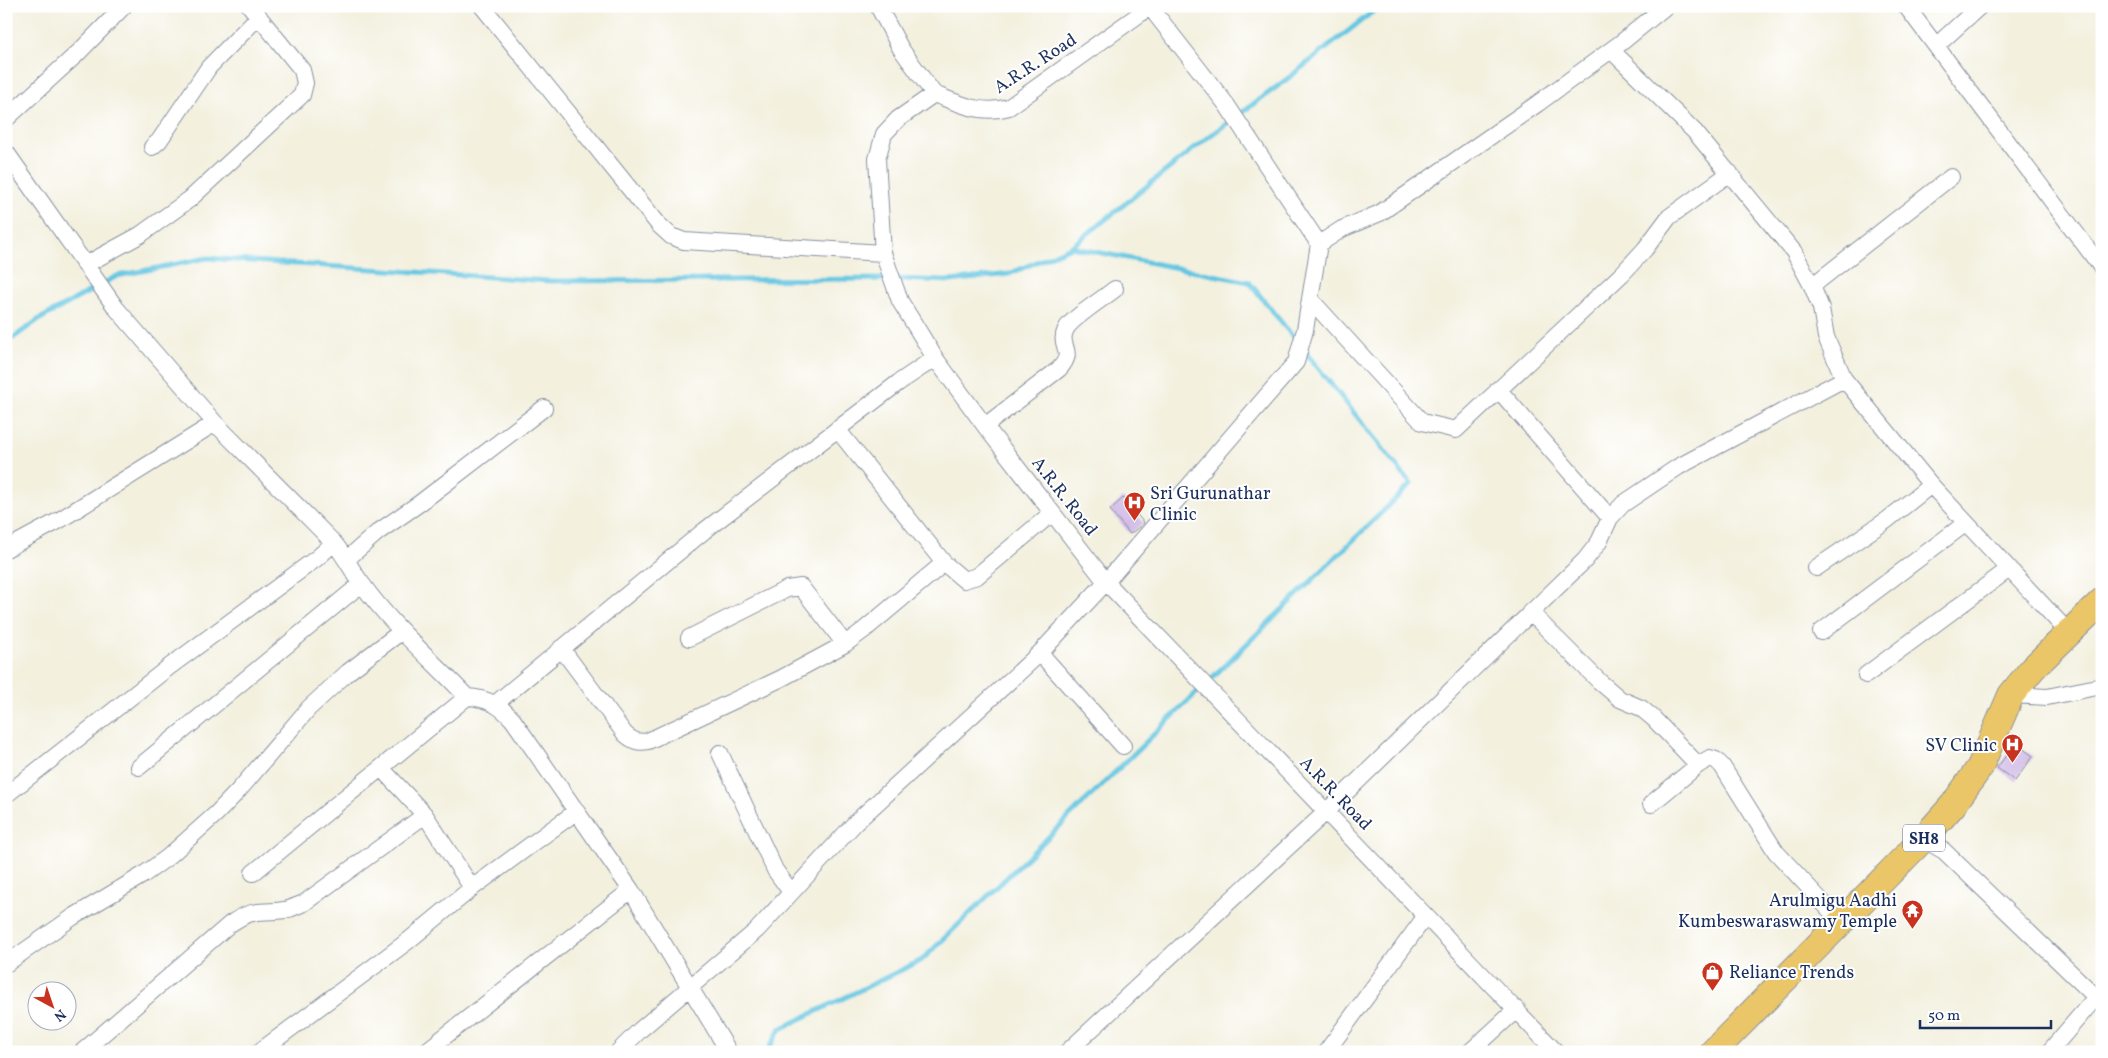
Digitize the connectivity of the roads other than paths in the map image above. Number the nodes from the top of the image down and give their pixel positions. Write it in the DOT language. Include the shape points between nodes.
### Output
graph roads {
  1 [pos="124,6"];
  2 [pos="482,6"];
  3 [pos="878,6"];
  4 [pos="1666,6"];
  5 [pos="1906,6"];
  6 [pos="1980,6"];
  7 [pos="1151,7"];
  8 [pos="254,11"];
  9 [pos="1936,46"];
  10 [pos="1611,50"];
  11 [pos="934,94"];
  12 [pos="6,120"];
  13 [pos="152,147"];
  14 [pos="6,152"];
  15 [pos="1730,174"];
  16 [pos="1951,177"];
  17 [pos="1319,244"];
  18 [pos="885,259"];
  19 [pos="2102,268"];
  20 [pos="89,270"];
  21 [pos="1812,286"];
  22 [pos="1115,289"];
  23 [pos="1310,299"];
  24 [pos="935,358"];
  25 [pos="1844,379"];
  26 [pos="1498,389"];
  27 [pos="544,408"];
  28 [pos="215,423"];
  29 [pos="985,426"];
  30 [pos="837,429"];
  31 [pos="1930,485"];
  32 [pos="1052,512"];
  33 [pos="1610,518"];
  34 [pos="1966,522"];
  35 [pos="334,543"];
  36 [pos="6,549"];
  37 [pos="347,559"];
  38 [pos="944,563"];
  39 [pos="1816,568"];
  40 [pos="2009,569"];
  41 [pos="1106,582"];
  42 [pos="362,584"];
  43 [pos="2102,601"];
  44 [pos="1530,612"];
  45 [pos="402,631"];
  46 [pos="1821,632"];
  47 [pos="2069,633"];
  48 [pos="689,638"];
  49 [pos="845,644"];
  50 [pos="561,648"];
  51 [pos="1040,653"];
  52 [pos="1866,676"];
  53 [pos="2102,686"];
  54 [pos="2011,695"];
  55 [pos="467,696"];
  56 [pos="496,704"];
  57 [pos="1123,746"];
  58 [pos="720,752"];
  59 [pos="1698,765"];
  60 [pos="139,767"];
  61 [pos="381,768"];
  62 [pos="6,795"];
  63 [pos="1651,804"];
  64 [pos="577,811"];
  65 [pos="1327,811"];
  66 [pos="424,815"];
  67 [pos="1923,839"];
  68 [pos="253,873"];
  69 [pos="472,888"];
  70 [pos="631,890"];
  71 [pos="792,892"];
  72 [pos="1425,916"];
  73 [pos="1841,922"];
  74 [pos="6,964"];
  75 [pos="690,986"];
  76 [pos="2100,997"];
  77 [pos="1517,1009"];
  78 [pos="82,1052"];
  79 [pos="259,1052"];
  80 [pos="425,1052"];
  81 [pos="618,1052"];
  82 [pos="729,1052"];
  83 [pos="1067,1052"];
  84 [pos="1326,1052"];
  85 [pos="1470,1052"];
  86 [pos="1556,1052"];
  87 [pos="1713,1052"];
  88 [pos="2049,1052"];
  1 -- 12 [label="street"];
  2 -- 18 [label="street" via="671,236 684,241"];
  3 -- 11 [label="street" via="901,49"];
  4 -- 10 [label="street"];
  5 -- 9 [label="street"];
  6 -- 9 [label="street"];
  7 -- 11 [label="street, A.R.R. Road" via="1009,107 996,111 979,110"];
  7 -- 17 [label="street" via="1226,104"];
  8 -- 13 [label="street"];
  8 -- 20 [label="street" via="302,70 305,83 302,95 190,198"];
  9 -- 19 [label="street"];
  10 -- 15 [label="street" via="1695,132"];
  10 -- 17 [label="street" via="1380,213 1342,229"];
  11 -- 18 [label="street, A.R.R. Road" via="898,119 884,134 877,159"];
  14 -- 20 [label="street"];
  15 -- 21 [label="street" via="1794,252"];
  15 -- 26 [label="street" via="1669,217 1622,274"];
  16 -- 21 [label="street"];
  17 -- 23 [label="street"];
  18 -- 24 [label="street, A.R.R. Road" via="900,301"];
  20 -- 28 [label="street" via="116,308"];
  21 -- 25 [label="street" via="1821,308 1826,337"];
  22 -- 29 [label="street" via="1066,330 1066,361"];
  23 -- 26 [label="street" via="1422,422 1456,430"];
  23 -- 41 [label="street" via="1296,362"];
  24 -- 29 [label="street, A.R.R. Road"];
  24 -- 30 [label="street"];
  25 -- 31 [label="street"];
  25 -- 33 [label="street" via="1678,467 1623,504"];
  26 -- 33 [label="street"];
  27 -- 37 [label="street" via="378,532"];
  28 -- 35 [label="street"];
  28 -- 36 [label="street" via="74,511"];
  29 -- 32 [label="street, A.R.R. Road"];
  30 -- 38 [label="street"];
  30 -- 50 [label="street" via="704,531"];
  31 -- 34 [label="street"];
  31 -- 39 [label="street" via="1887,520"];
  32 -- 38 [label="street" via="971,579 964,580"];
  32 -- 41 [label="street, A.R.R. Road"];
  33 -- 44 [label="street" via="1599,542 1585,560"];
  34 -- 40 [label="street"];
  34 -- 46 [label="street"];
  35 -- 37 [label="street"];
  35 -- 62 [label="street"];
  37 -- 42 [label="street"];
  38 -- 49 [label="street"];
  40 -- 47 [label="street"];
  40 -- 52 [label="street"];
  41 -- 51 [label="street"];
  41 -- 65 [label="street, A.R.R. Road"];
  42 -- 45 [label="street"];
  42 -- 60 [label="street"];
  43 -- 47 [label="main road, SH8"];
  44 -- 59 [label="street" via="1599,681 1620,699 1641,708"];
  44 -- 65 [label="street"];
  45 -- 55 [label="street"];
  45 -- 74 [label="street" via="348,672 309,708 239,790 168,857"];
  47 -- 54 [label="main road, SH8"];
  48 -- 49 [label="street" via="787,589 801,587"];
  49 -- 50 [label="street" via="780,679 640,743 626,734"];
  50 -- 56 [label="street"];
  51 -- 57 [label="street"];
  51 -- 71 [label="street" via="856,822"];
  53 -- 54 [label="street" via="2047,697"];
  54 -- 67 [label="main road, SH8" via="1980,767"];
  55 -- 56 [label="street" via="481,697"];
  55 -- 61 [label="street"];
  56 -- 64 [label="street" via="513,720"];
  58 -- 71 [label="street" via="775,870"];
  59 -- 63 [label="street"];
  59 -- 73 [label="street" via="1710,758 1722,766 1776,852"];
  61 -- 66 [label="street"];
  61 -- 68 [label="street"];
  64 -- 69 [label="street"];
  64 -- 70 [label="street"];
  65 -- 72 [label="street, A.R.R. Road"];
  65 -- 83 [label="street"];
  66 -- 69 [label="street"];
  66 -- 78 [label="street" via="304,903 286,910 245,914 230,924"];
  67 -- 73 [label="main road, SH8"];
  67 -- 76 [label="street" via="1944,851"];
  69 -- 79 [label="street" via="408,941"];
  70 -- 75 [label="street"];
  70 -- 80 [label="street"];
  71 -- 75 [label="street" via="757,930"];
  72 -- 77 [label="street, A.R.R. Road"];
  72 -- 84 [label="street"];
  73 -- 87 [label="main road, SH8"];
  75 -- 81 [label="street"];
  75 -- 82 [label="street"];
  76 -- 88 [label="street"];
  77 -- 85 [label="street"];
  77 -- 86 [label="street, A.R.R. Road"];
}
